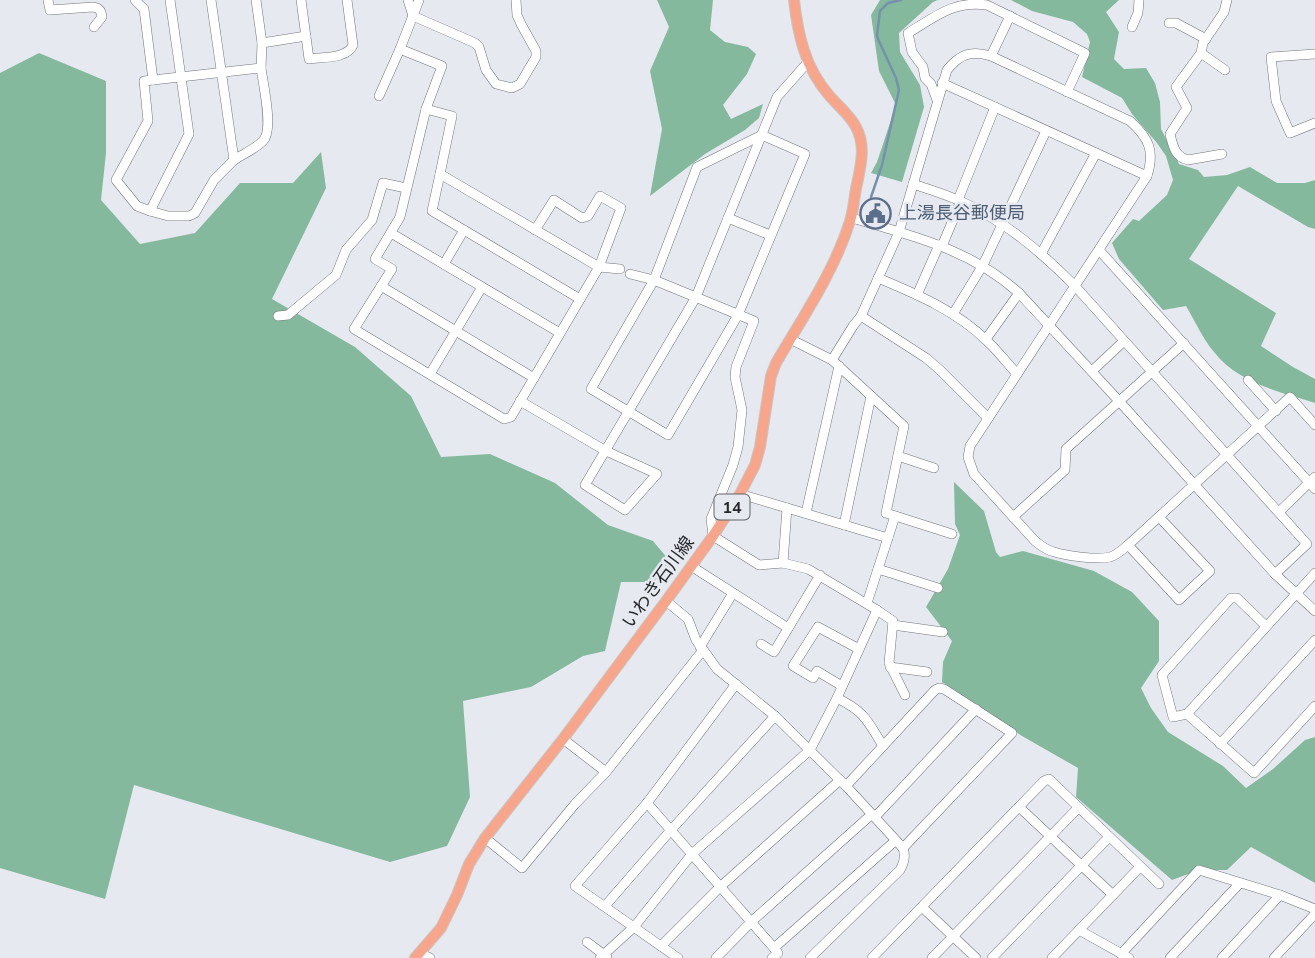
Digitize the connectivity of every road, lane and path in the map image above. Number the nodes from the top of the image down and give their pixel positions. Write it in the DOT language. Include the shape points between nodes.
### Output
graph roads {
  1 [pos="48,0"];
  2 [pos="135,0"];
  3 [pos="170,0"];
  4 [pos="211,0"];
  5 [pos="256,0"];
  6 [pos="301,0"];
  7 [pos="347,0"];
  8 [pos="408,0"];
  9 [pos="419,0"];
  10 [pos="516,0"];
  11 [pos="794,0"];
  12 [pos="1139,0"];
  13 [pos="1227,0"];
  14 [pos="413,16"];
  15 [pos="1010,16"];
  16 [pos="1169,23"];
  17 [pos="94,27"];
  18 [pos="1132,27"];
  19 [pos="306,36"];
  20 [pos="1206,38"];
  21 [pos="262,43"];
  22 [pos="400,49"];
  23 [pos="1201,53"];
  24 [pos="1315,54"];
  25 [pos="991,56"];
  26 [pos="808,62"];
  27 [pos="261,68"];
  28 [pos="1225,70"];
  29 [pos="221,72"];
  30 [pos="181,77"];
  31 [pos="153,80"];
  32 [pos="942,83"];
  33 [pos="1067,92"];
  34 [pos="379,96"];
  35 [pos="937,100"];
  36 [pos="995,107"];
  37 [pos="426,109"];
  38 [pos="1315,123"];
  39 [pos="1046,131"];
  40 [pos="762,135"];
  41 [pos="1096,153"];
  42 [pos="1222,154"];
  43 [pos="233,160"];
  44 [pos="440,174"];
  45 [pos="1147,176"];
  46 [pos="913,184"];
  47 [pos="407,188"];
  48 [pos="959,201"];
  49 [pos="150,211"];
  50 [pos="728,218"];
  51 [pos="852,218"];
  52 [pos="1003,224"];
  53 [pos="464,230"];
  54 [pos="535,230"];
  55 [pos="899,232"];
  56 [pos="391,233"];
  57 [pos="770,235"];
  58 [pos="940,246"];
  59 [pos="1099,250"];
  60 [pos="1041,254"];
  61 [pos="444,264"];
  62 [pos="983,265"];
  63 [pos="599,267"];
  64 [pos="620,269"];
  65 [pos="630,274"];
  66 [pos="878,278"];
  67 [pos="654,280"];
  68 [pos="381,286"];
  69 [pos="1075,286"];
  70 [pos="482,287"];
  71 [pos="1019,293"];
  72 [pos="917,295"];
  73 [pos="696,297"];
  74 [pos="580,299"];
  75 [pos="738,314"];
  76 [pos="953,314"];
  77 [pos="278,316"];
  78 [pos="861,316"];
  79 [pos="1048,325"];
  80 [pos="456,331"];
  81 [pos="560,333"];
  82 [pos="790,340"];
  83 [pos="986,340"];
  84 [pos="1124,341"];
  85 [pos="1184,343"];
  86 [pos="836,363"];
  87 [pos="1091,371"];
  88 [pos="1152,372"];
  89 [pos="430,374"];
  90 [pos="1017,374"];
  91 [pos="534,378"];
  92 [pos="1248,380"];
  93 [pos="871,396"];
  94 [pos="520,401"];
  95 [pos="1119,401"];
  96 [pos="629,411"];
  97 [pos="1276,411"];
  98 [pos="988,418"];
  99 [pos="1315,425"];
  100 [pos="1259,426"];
  101 [pos="606,452"];
  102 [pos="1227,455"];
  103 [pos="898,456"];
  104 [pos="934,468"];
  105 [pos="1313,483"];
  106 [pos="1194,485"];
  107 [pos="740,494"];
  108 [pos="787,508"];
  109 [pos="1279,512"];
  110 [pos="806,513"];
  111 [pos="895,516"];
  112 [pos="1013,517"];
  113 [pos="1159,517"];
  114 [pos="844,525"];
  115 [pos="952,534"];
  116 [pos="713,536"];
  117 [pos="888,538"];
  118 [pos="1128,545"];
  119 [pos="783,563"];
  120 [pos="691,566"];
  121 [pos="878,569"];
  122 [pos="1315,573"];
  123 [pos="1275,574"];
  124 [pos="820,575"];
  125 [pos="938,588"];
  126 [pos="733,593"];
  127 [pos="1296,594"];
  128 [pos="666,601"];
  129 [pos="867,603"];
  130 [pos="877,610"];
  131 [pos="1315,611"];
  132 [pos="893,625"];
  133 [pos="1266,626"];
  134 [pos="788,628"];
  135 [pos="943,632"];
  136 [pos="1315,640"];
  137 [pos="761,644"];
  138 [pos="702,648"];
  139 [pos="859,649"];
  140 [pos="890,667"];
  141 [pos="927,672"];
  142 [pos="736,684"];
  143 [pos="842,686"];
  144 [pos="905,695"];
  145 [pos="837,698"];
  146 [pos="1315,706"];
  147 [pos="975,709"];
  148 [pos="1187,714"];
  149 [pos="775,716"];
  150 [pos="563,739"];
  151 [pos="1220,744"];
  152 [pos="883,746"];
  153 [pos="810,751"];
  154 [pos="606,772"];
  155 [pos="843,783"];
  156 [pos="647,803"];
  157 [pos="1019,807"];
  158 [pos="1078,808"];
  159 [pos="873,815"];
  160 [pos="671,830"];
  161 [pos="1050,836"];
  162 [pos="1109,837"];
  163 [pos="485,838"];
  164 [pos="895,841"];
  165 [pos="903,848"];
  166 [pos="692,855"];
  167 [pos="1081,866"];
  168 [pos="1140,867"];
  169 [pos="1240,883"];
  170 [pos="1159,884"];
  171 [pos="720,887"];
  172 [pos="1113,895"];
  173 [pos="1280,895"];
  174 [pos="605,906"];
  175 [pos="922,907"];
  176 [pos="1315,911"];
  177 [pos="751,922"];
  178 [pos="634,927"];
  179 [pos="1079,930"];
  180 [pos="953,936"];
  181 [pos="587,943"];
  182 [pos="661,946"];
  183 [pos="773,953"];
  184 [pos="422,956"];
  185 [pos="1125,956"];
  186 [pos="604,957"];
  187 [pos="678,958"];
  188 [pos="716,958"];
  189 [pos="810,958"];
  190 [pos="872,958"];
  191 [pos="932,958"];
  192 [pos="975,958"];
  193 [pos="992,958"];
  194 [pos="1052,958"];
  195 [pos="1170,958"];
  196 [pos="1222,958"];
  197 [pos="1274,958"];
  1 -- 17 [label="street" via="50,10 99,8 102,17"];
  2 -- 31 [label="street" via="144,9"];
  3 -- 30 [label="street"];
  4 -- 29 [label="street"];
  5 -- 21 [label="street"];
  6 -- 19 [label="street"];
  7 -- 19 [label="street" via="351,51 309,59"];
  8 -- 14 [label="street"];
  9 -- 14 [label="street"];
  10 -- 14 [label="street" via="517,15 537,51 520,84 512,88 492,80 475,43"];
  11 -- 26 [label="main road, いわき石川線 / 14"];
  12 -- 18 [label="street"];
  13 -- 20 [label="street"];
  14 -- 22 [label="street"];
  15 -- 25 [label="street"];
  15 -- 33 [label="street" via="1085,53"];
  15 -- 35 [label="street" via="987,5 963,2 908,33 912,52"];
  16 -- 20 [label="street"];
  19 -- 21 [label="street"];
  20 -- 23 [label="street"];
  21 -- 27 [label="street"];
  22 -- 34 [label="street"];
  22 -- 37 [label="street" via="442,66"];
  23 -- 28 [label="street"];
  23 -- 42 [label="street" via="1176,86 1187,108 1170,134 1182,159"];
  24 -- 38 [label="street" via="1271,57 1276,101 1290,133"];
  25 -- 32 [label="street" via="961,56"];
  25 -- 33 [label="street"];
  26 -- 40 [label="street" via="777,97"];
  26 -- 51 [label="main road, いわき石川線 / 14" via="859,134 862,156"];
  27 -- 29 [label="street"];
  27 -- 43 [label="street" via="267,134 264,141"];
  29 -- 30 [label="street"];
  29 -- 43 [label="street"];
  30 -- 31 [label="street"];
  30 -- 49 [label="street" via="189,134"];
  31 -- 49 [label="street" via="144,81 148,121 116,180 136,206"];
  32 -- 35 [label="street"];
  32 -- 36 [label="street"];
  33 -- 45 [label="street" via="1138,128 1151,153"];
  35 -- 46 [label="street"];
  36 -- 39 [label="street"];
  36 -- 48 [label="street"];
  37 -- 44 [label="street" via="452,116"];
  37 -- 47 [label="street"];
  39 -- 41 [label="street"];
  39 -- 52 [label="street"];
  40 -- 50 [label="street"];
  40 -- 57 [label="street" via="805,154"];
  40 -- 67 [label="street" via="697,167"];
  41 -- 45 [label="street"];
  41 -- 60 [label="street"];
  43 -- 49 [label="street" via="214,180 195,213 168,216"];
  44 -- 53 [label="street" via="432,211"];
  44 -- 54 [label="street"];
  45 -- 59 [label="street"];
  46 -- 48 [label="street"];
  46 -- 55 [label="street"];
  47 -- 56 [label="street"];
  47 -- 77 [label="street" via="383,183 372,220 346,250 335,275 288,315"];
  48 -- 52 [label="street"];
  48 -- 58 [label="street"];
  50 -- 57 [label="street"];
  50 -- 73 [label="street"];
  51 -- 55 [label="street"];
  51 -- 82 [label="main road, いわき石川線 / 14" via="826,278"];
  52 -- 60 [label="street"];
  52 -- 62 [label="street"];
  53 -- 61 [label="street"];
  53 -- 74 [label="street"];
  54 -- 63 [label="street"];
  54 -- 63 [label="street" via="554,200 582,218 600,196 621,208"];
  55 -- 58 [label="street"];
  55 -- 66 [label="street"];
  56 -- 61 [label="street"];
  56 -- 68 [label="street" via="375,259 392,269"];
  57 -- 75 [label="street"];
  58 -- 62 [label="street"];
  58 -- 72 [label="street"];
  59 -- 69 [label="street"];
  59 -- 85 [label="street"];
  60 -- 69 [label="street"];
  61 -- 70 [label="street"];
  62 -- 71 [label="street"];
  62 -- 76 [label="street"];
  63 -- 64 [label="street"];
  63 -- 74 [label="street"];
  65 -- 67 [label="street"];
  66 -- 72 [label="street"];
  66 -- 78 [label="street"];
  67 -- 73 [label="street"];
  67 -- 96 [label="street" via="591,389"];
  68 -- 80 [label="street"];
  68 -- 89 [label="street" via="354,329"];
  69 -- 79 [label="street"];
  69 -- 84 [label="street"];
  70 -- 80 [label="street"];
  70 -- 81 [label="street"];
  71 -- 79 [label="street"];
  71 -- 83 [label="street"];
  72 -- 76 [label="street"];
  73 -- 75 [label="street"];
  73 -- 96 [label="street"];
  74 -- 81 [label="street"];
  75 -- 96 [label="street" via="668,435"];
  75 -- 116 [label="street" via="754,321 735,377 742,410 738,446 711,519"];
  76 -- 83 [label="street"];
  78 -- 86 [label="street"];
  78 -- 98 [label="street" via="926,358"];
  79 -- 87 [label="street"];
  79 -- 90 [label="street"];
  80 -- 89 [label="street"];
  80 -- 91 [label="street"];
  81 -- 91 [label="street"];
  82 -- 86 [label="street"];
  82 -- 107 [label="main road, いわき石川線 / 14" via="771,376 760,447"];
  83 -- 90 [label="street"];
  84 -- 87 [label="street"];
  84 -- 88 [label="street"];
  85 -- 88 [label="street"];
  85 -- 100 [label="street"];
  86 -- 93 [label="street"];
  86 -- 110 [label="street"];
  87 -- 95 [label="street"];
  88 -- 95 [label="street"];
  88 -- 102 [label="street"];
  89 -- 94 [label="street" via="504,419 511,417"];
  90 -- 98 [label="street"];
  91 -- 94 [label="street"];
  92 -- 97 [label="street"];
  93 -- 103 [label="street" via="904,426"];
  93 -- 114 [label="street"];
  94 -- 101 [label="street"];
  95 -- 106 [label="street"];
  95 -- 112 [label="street" via="1066,449 1065,470"];
  96 -- 101 [label="street"];
  97 -- 99 [label="street" via="1290,397"];
  97 -- 100 [label="street"];
  98 -- 112 [label="street" via="968,457 974,474"];
  100 -- 102 [label="street"];
  100 -- 105 [label="street"];
  101 -- 101 [label="street" via="657,474 625,510 585,485"];
  102 -- 106 [label="street"];
  102 -- 109 [label="street"];
  103 -- 104 [label="street"];
  103 -- 111 [label="street" via="886,513"];
  105 -- 109 [label="street"];
  106 -- 113 [label="street"];
  106 -- 123 [label="street"];
  107 -- 108 [label="street"];
  107 -- 116 [label="main road, いわき石川線 / 14"];
  108 -- 110 [label="street"];
  108 -- 119 [label="street"];
  109 -- 123 [label="street" via="1307,544"];
  110 -- 114 [label="street"];
  111 -- 115 [label="street"];
  111 -- 117 [label="street"];
  112 -- 118 [label="street" via="1035,541 1055,552 1098,558 1119,553"];
  113 -- 118 [label="street"];
  113 -- 118 [label="street" via="1210,571 1179,600"];
  114 -- 117 [label="street"];
  116 -- 119 [label="street" via="759,565"];
  116 -- 120 [label="main road, いわき石川線 / 14"];
  117 -- 121 [label="street"];
  119 -- 124 [label="street"];
  120 -- 126 [label="street"];
  120 -- 128 [label="main road, いわき石川線 / 14"];
  121 -- 125 [label="street"];
  121 -- 129 [label="street"];
  122 -- 127 [label="street"];
  123 -- 127 [label="street"];
  124 -- 129 [label="street"];
  124 -- 134 [label="street"];
  126 -- 134 [label="street"];
  126 -- 138 [label="street"];
  127 -- 131 [label="street"];
  127 -- 133 [label="street"];
  128 -- 138 [label="street" via="688,619"];
  128 -- 150 [label="main road, いわき石川線 / 14"];
  129 -- 130 [label="street"];
  130 -- 132 [label="street"];
  130 -- 139 [label="street"];
  132 -- 135 [label="street"];
  132 -- 140 [label="street"];
  133 -- 148 [label="street"];
  133 -- 148 [label="street" via="1237,598 1231,598 1162,675 1173,716"];
  134 -- 137 [label="street" via="774,652"];
  136 -- 151 [label="street"];
  138 -- 142 [label="street" via="717,669"];
  138 -- 154 [label="street"];
  139 -- 143 [label="street"];
  139 -- 143 [label="street" via="818,626 793,666 813,678 817,671"];
  140 -- 141 [label="street"];
  140 -- 144 [label="street"];
  142 -- 149 [label="street"];
  142 -- 156 [label="street"];
  143 -- 145 [label="street"];
  145 -- 152 [label="street" via="866,718"];
  145 -- 153 [label="street"];
  146 -- 151 [label="street" via="1254,773"];
  147 -- 152 [label="street" via="939,688"];
  147 -- 159 [label="street"];
  147 -- 165 [label="street" via="1012,733"];
  148 -- 151 [label="street"];
  149 -- 153 [label="street"];
  149 -- 160 [label="street"];
  150 -- 154 [label="street"];
  150 -- 163 [label="main road, いわき石川線 / 14"];
  152 -- 155 [label="street"];
  153 -- 155 [label="street"];
  153 -- 166 [label="street"];
  154 -- 163 [label="street" via="522,868"];
  155 -- 159 [label="street"];
  155 -- 171 [label="street"];
  156 -- 160 [label="street"];
  156 -- 174 [label="street" via="575,886"];
  157 -- 158 [label="street" via="1049,779"];
  157 -- 161 [label="street"];
  157 -- 175 [label="street"];
  158 -- 161 [label="street"];
  158 -- 162 [label="street"];
  159 -- 164 [label="street"];
  159 -- 177 [label="street"];
  160 -- 166 [label="street"];
  160 -- 174 [label="street"];
  161 -- 167 [label="street"];
  161 -- 180 [label="street"];
  162 -- 167 [label="street"];
  162 -- 168 [label="street"];
  163 -- 184 [label="main road, いわき石川線 / 14" via="441,928"];
  164 -- 165 [label="street"];
  164 -- 183 [label="street"];
  165 -- 189 [label="street" via="900,870"];
  166 -- 171 [label="street"];
  166 -- 178 [label="street"];
  167 -- 172 [label="street"];
  167 -- 193 [label="street"];
  168 -- 170 [label="street"];
  168 -- 172 [label="street"];
  169 -- 173 [label="street"];
  169 -- 185 [label="street" via="1199,870"];
  169 -- 195 [label="street"];
  171 -- 177 [label="street"];
  171 -- 182 [label="street"];
  172 -- 179 [label="street"];
  173 -- 176 [label="street"];
  173 -- 196 [label="street"];
  174 -- 178 [label="street"];
  175 -- 180 [label="street"];
  175 -- 190 [label="street"];
  176 -- 197 [label="street"];
  177 -- 183 [label="street"];
  177 -- 188 [label="street"];
  178 -- 182 [label="street"];
  178 -- 186 [label="street"];
  179 -- 185 [label="street"];
  179 -- 194 [label="street"];
  180 -- 191 [label="street"];
  180 -- 192 [label="street"];
  181 -- 186 [label="street"];
  182 -- 187 [label="street"];
}
